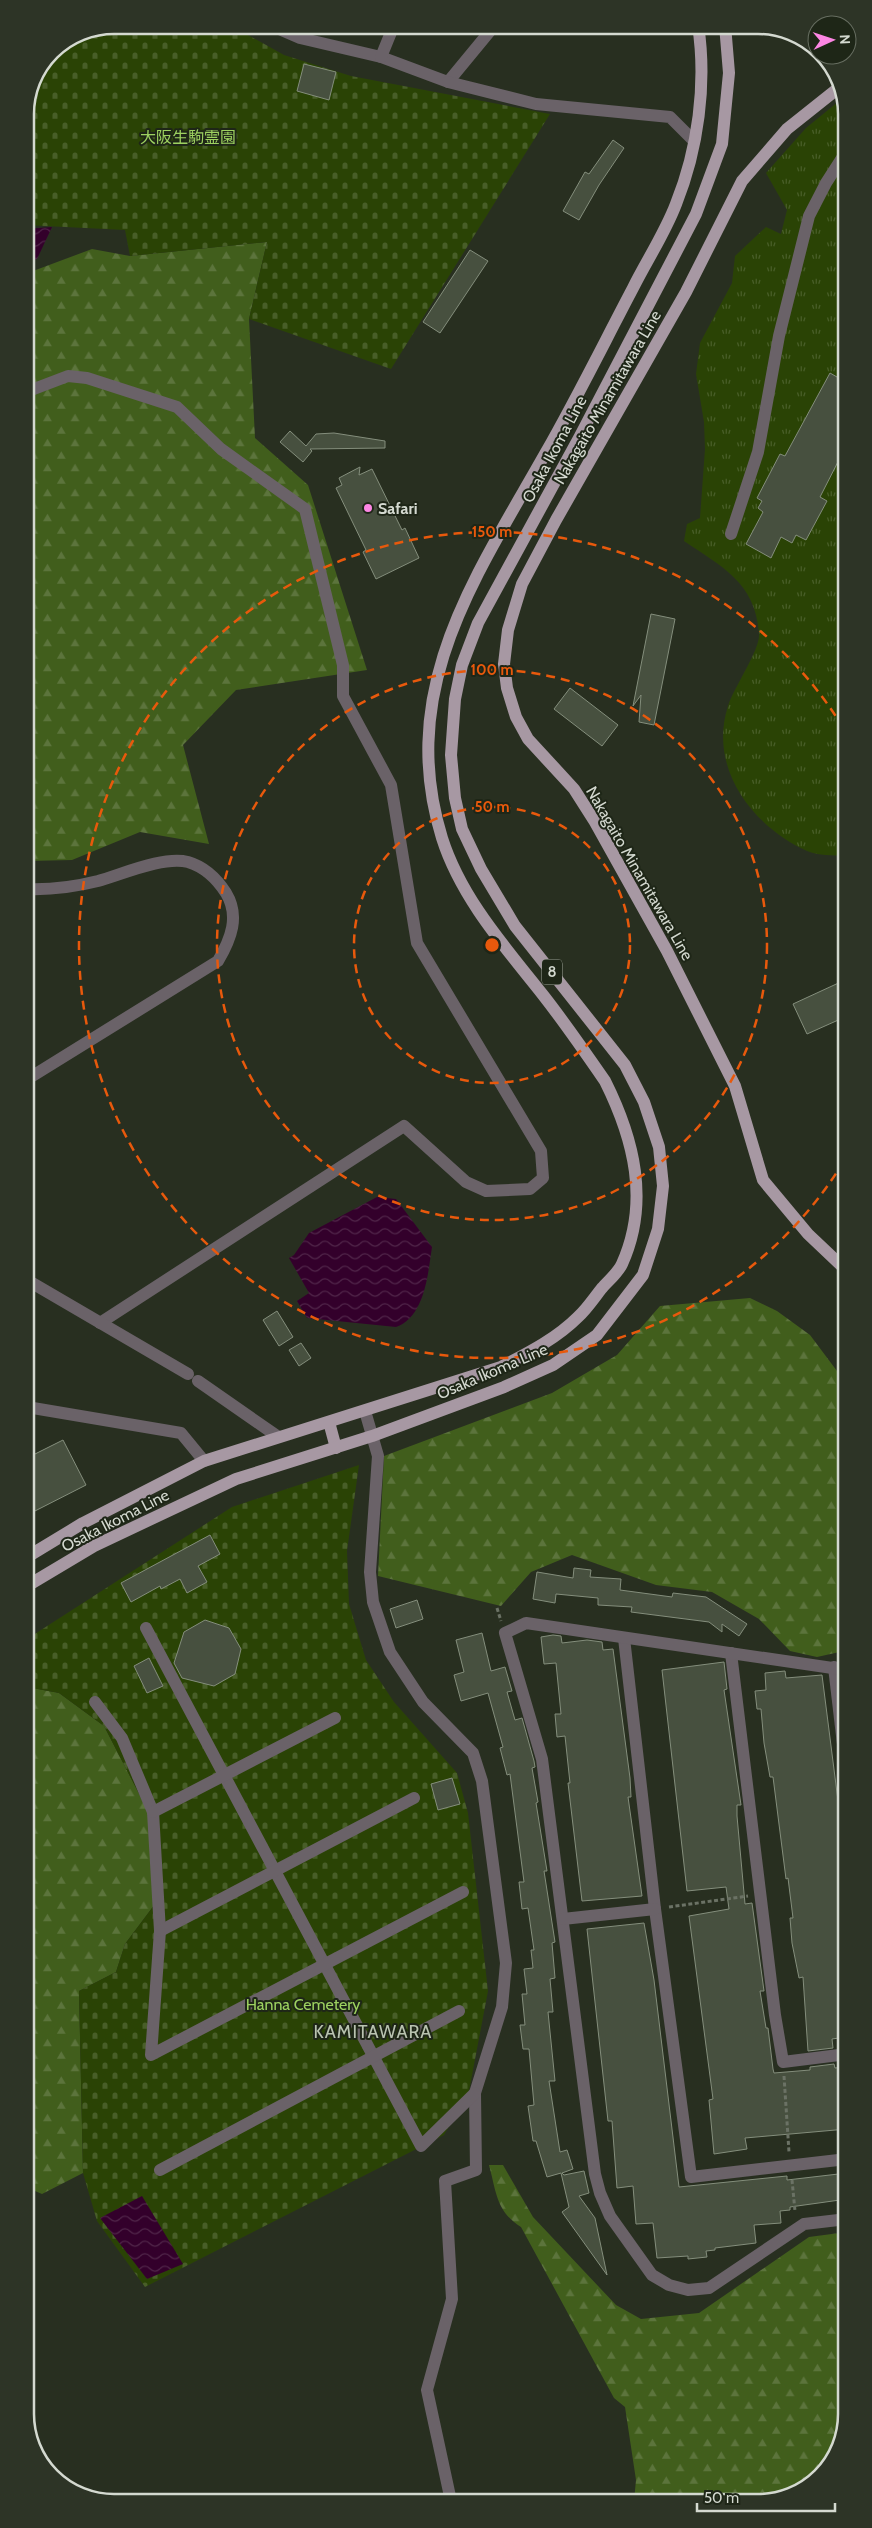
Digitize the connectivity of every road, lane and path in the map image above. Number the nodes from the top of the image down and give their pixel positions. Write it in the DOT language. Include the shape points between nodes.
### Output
graph roads {
  1 [pos="291,34"];
  2 [pos="390,34"];
  3 [pos="488,34"];
  4 [pos="699,34"];
  5 [pos="726,34"];
  6 [pos="380,57"];
  7 [pos="448,82"];
  8 [pos="835,91"];
  9 [pos="694,141"];
  10 [pos="838,164"];
  11 [pos="34,389"];
  12 [pos="731,534"];
  13 [pos="34,889"];
  14 [pos="34,1075"];
  15 [pos="838,1262"];
  16 [pos="34,1284"];
  17 [pos="100,1323"];
  18 [pos="34,1408"];
  19 [pos="365,1411"];
  20 [pos="329,1422"];
  21 [pos="277,1436"];
  22 [pos="372,1436"];
  23 [pos="336,1448"];
  24 [pos="204,1461"];
  25 [pos="34,1553"];
  26 [pos="34,1582"];
  27 [pos="497,1608"];
  28 [pos="500,1619"];
  29 [pos="146,1628"];
  30 [pos="624,1638"];
  31 [pos="731,1653"];
  32 [pos="838,1669"];
  33 [pos="95,1702"];
  34 [pos="335,1718"];
  35 [pos="224,1776"];
  36 [pos="414,1798"];
  37 [pos="153,1812"];
  38 [pos="275,1871"];
  39 [pos="463,1892"];
  40 [pos="760,1894"];
  41 [pos="655,1909"];
  42 [pos="563,1919"];
  43 [pos="160,1931"];
  44 [pos="324,1965"];
  45 [pos="459,2011"];
  46 [pos="838,2055"];
  47 [pos="374,2057"];
  48 [pos="783,2062"];
  49 [pos="475,2093"];
  50 [pos="838,2160"];
  51 [pos="790,2166"];
  52 [pos="160,2170"];
  53 [pos="838,2220"];
  54 [pos="797,2229"];
  55 [pos="449,2494"];
  1 -- 6 [label="street"];
  2 -- 6 [label="street"];
  3 -- 7 [label="street"];
  4 -- 9 [label="main road, Osaka Ikoma Line / 8" via="702,76"];
  5 -- 22 [label="main road, Osaka Ikoma Line / 8" via="729,73 722,144 696,214 478,623 462,665 455,699 451,754 462,829 481,869 515,926 625,1065 644,1102 659,1147 662,1186 658,1229 643,1275 597,1335 553,1365 504,1387"];
  6 -- 7 [label="street"];
  7 -- 9 [label="street" via="536,104 670,117"];
  8 -- 15 [label="main road, Nakagaito Minamitawara Line" via="787,129 742,181 686,292 522,584 508,630 504,664 507,688 524,732 574,789 595,822 667,951 735,1086 763,1180 808,1234"];
  9 -- 19 [label="main road, Osaka Ikoma Line / 8" via="676,204 561,426 482,565 461,609 442,657 432,696 429,762 433,802 443,839 460,883 600,1073 621,1112 634,1153 637,1186 633,1225 621,1266 578,1318 541,1346 501,1367"];
  10 -- 12 [label="street" via="809,216 779,336 758,452"];
  11 -- 17 [label="street" via="68,376 87,378 177,407 221,449 304,509 343,665 343,696 390,785 417,943 541,1151 542,1160 543,1178 530,1189 486,1192 466,1182 404,1126"];
  13 -- 14 [label="street" via="66,888 169,862 187,862 207,871 222,887 230,901 234,924 218,961"];
  16 -- 17 [label="street"];
  17 -- 21 [label="street" via="193,1378"];
  18 -- 24 [label="street" via="181,1433"];
  19 -- 20 [label="main road, Osaka Ikoma Line / 8"];
  19 -- 22 [label="street"];
  20 -- 21 [label="main road, Osaka Ikoma Line / 8"];
  20 -- 23 [label="main road"];
  21 -- 24 [label="main road, Osaka Ikoma Line / 8"];
  22 -- 23 [label="main road, Osaka Ikoma Line / 8"];
  22 -- 49 [label="street" via="378,1456 370,1572 373,1602 390,1652 423,1702 473,1753 482,1781 506,1963 502,2006"];
  23 -- 26 [label="main road, Osaka Ikoma Line / 8" via="236,1479 94,1546"];
  24 -- 25 [label="main road, Osaka Ikoma Line / 8" via="82,1523"];
  27 -- 28 [label="path"];
  29 -- 35 [label="street"];
  30 -- 31 [label="street"];
  30 -- 41 [label="street"];
  30 -- 42 [label="street" via="526,1623 505,1633 542,1759"];
  31 -- 32 [label="street"];
  31 -- 40 [label="street"];
  33 -- 37 [label="street" via="122,1738"];
  34 -- 35 [label="street"];
  35 -- 37 [label="street"];
  35 -- 38 [label="street"];
  36 -- 38 [label="street"];
  37 -- 43 [label="street"];
  38 -- 43 [label="street"];
  38 -- 44 [label="street"];
  39 -- 44 [label="street"];
  40 -- 41 [label="path"];
  40 -- 48 [label="street"];
  41 -- 42 [label="street"];
  41 -- 51 [label="street" via="691,2177"];
  42 -- 54 [label="street" via="597,2184 610,2216 652,2275 669,2285 688,2290 709,2288"];
  43 -- 44 [label="street" via="151,2056"];
  44 -- 47 [label="street"];
  45 -- 47 [label="street"];
  46 -- 48 [label="street"];
  47 -- 49 [label="street" via="421,2146"];
  47 -- 52 [label="street"];
  48 -- 51 [label="path"];
  49 -- 55 [label="street" via="476,2170 445,2181 452,2299 427,2390"];
  50 -- 51 [label="street"];
  51 -- 54 [label="path"];
  53 -- 54 [label="street" via="804,2224"];
}
